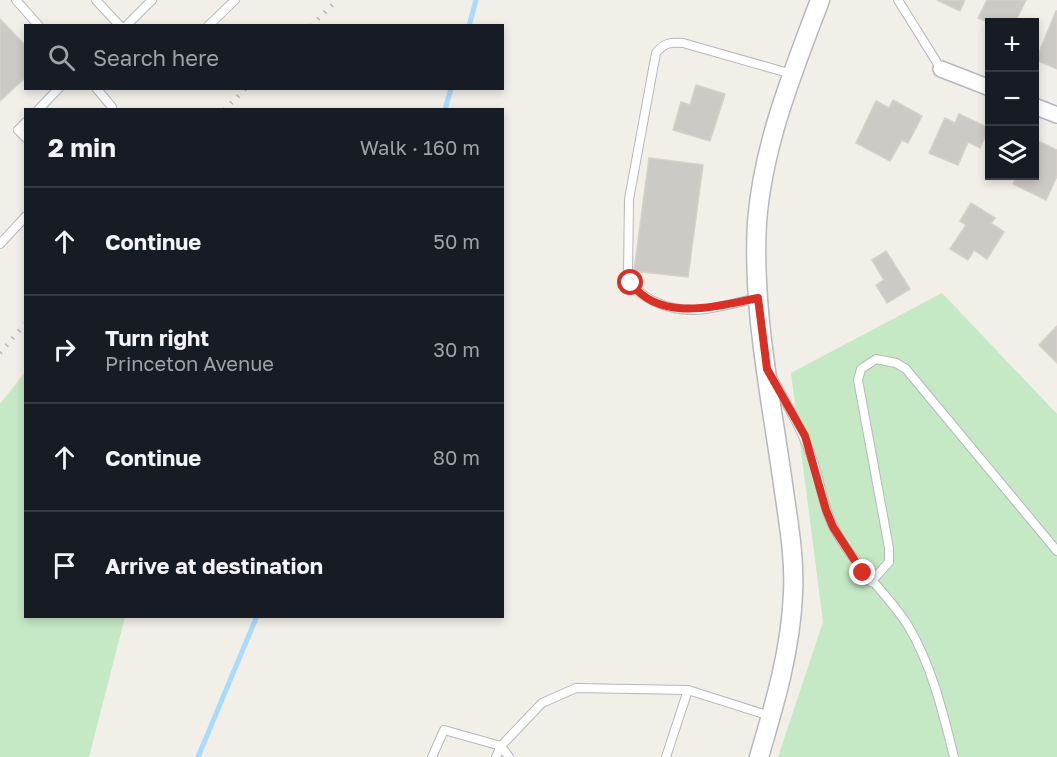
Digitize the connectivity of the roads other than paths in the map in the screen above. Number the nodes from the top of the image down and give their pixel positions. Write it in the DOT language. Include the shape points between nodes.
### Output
graph roads {
  1 [pos="16,0"];
  2 [pos="96,0"];
  3 [pos="152,0"];
  4 [pos="234,0"];
  5 [pos="820,0"];
  6 [pos="898,0"];
  7 [pos="37,24"];
  8 [pos="118,24"];
  9 [pos="128,24"];
  10 [pos="210,24"];
  11 [pos="941,69"];
  12 [pos="792,74"];
  13 [pos="985,86"];
  14 [pos="57,90"];
  15 [pos="98,90"];
  16 [pos="40,108"];
  17 [pos="112,108"];
  18 [pos="1039,108"];
  19 [pos="1057,115"];
  20 [pos="24,124"];
  21 [pos="24,136"];
  22 [pos="24,218"];
  23 [pos="0,244"];
  24 [pos="758,298"];
  25 [pos="767,369"];
  26 [pos="1057,551"];
  27 [pos="872,582"];
  28 [pos="688,690"];
  29 [pos="771,717"];
  30 [pos="501,746"];
  31 [pos="432,757"];
  32 [pos="496,757"];
  33 [pos="509,757"];
  34 [pos="666,757"];
  35 [pos="759,757"];
  36 [pos="954,757"];
  1 -- 7 [label="lane"];
  2 -- 8 [label="lane"];
  3 -- 9 [label="lane"];
  4 -- 10 [label="lane"];
  5 -- 12 [label="street"];
  6 -- 11 [label="lane"];
  11 -- 13 [label="street"];
  12 -- 24 [label="street" via="766,164 758,220"];
  12 -- 24 [label="lane" via="683,43 660,47 629,199 628,274 642,296 693,310"];
  14 -- 16 [label="lane"];
  15 -- 17 [label="lane"];
  18 -- 19 [label="street"];
  20 -- 21 [label="lane" via="18,130"];
  22 -- 23 [label="lane"];
  24 -- 25 [label="street"];
  25 -- 27 [label="lane" via="805,436 833,527"];
  25 -- 29 [label="street" via="791,542 793,591 787,648"];
  26 -- 27 [label="lane" via="906,369 876,359 861,369 858,380 889,548 889,562"];
  27 -- 36 [label="lane" via="907,625 917,645 942,707"];
  28 -- 29 [label="lane"];
  28 -- 30 [label="lane" via="576,688 542,703"];
  28 -- 34 [label="lane"];
  29 -- 35 [label="street"];
  30 -- 31 [label="lane" via="444,730"];
  30 -- 32 [label="lane"];
  30 -- 33 [label="lane"];
}
